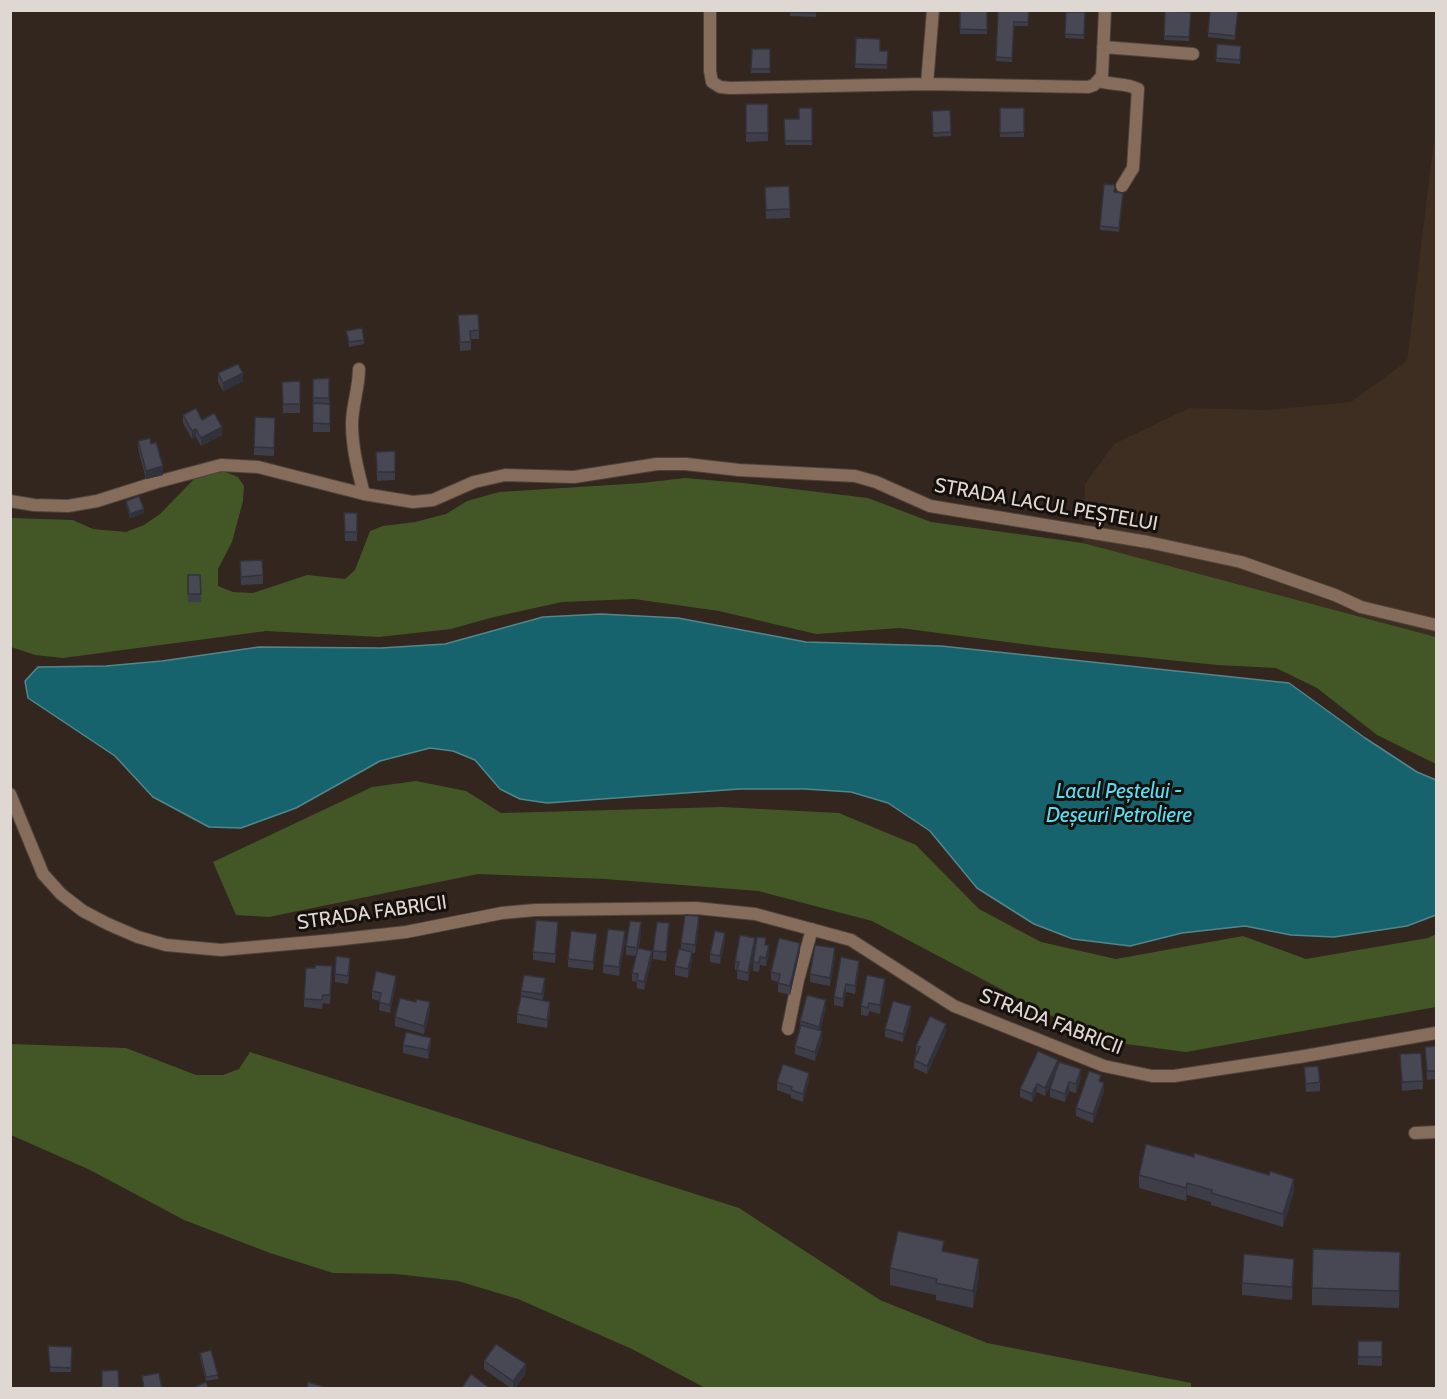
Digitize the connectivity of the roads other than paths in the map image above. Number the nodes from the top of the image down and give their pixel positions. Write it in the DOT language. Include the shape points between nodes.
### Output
graph roads {
  1 [pos="710,10"];
  2 [pos="933,10"];
  3 [pos="1105,10"];
  4 [pos="1103,47"];
  5 [pos="1193,54"];
  6 [pos="1099,81"];
  7 [pos="927,84"];
  8 [pos="1122,186"];
  9 [pos="359,369"];
  10 [pos="364,494"];
  11 [pos="10,501"];
  12 [pos="1437,625"];
  13 [pos="10,794"];
  14 [pos="812,929"];
  15 [pos="788,1029"];
  16 [pos="1437,1033"];
  17 [pos="1415,1132"];
  18 [pos="1437,1132"];
  1 -- 7 [label="street" via="710,71 712,82 720,87"];
  2 -- 7 [label="street"];
  3 -- 4 [label="street"];
  4 -- 5 [label="street"];
  4 -- 6 [label="street"];
  6 -- 7 [label="street" via="1088,87"];
  6 -- 8 [label="street" via="1138,89 1133,168"];
  9 -- 10 [label="street" via="352,422"];
  10 -- 11 [label="street, STRADA LACUL PEȘTELUI" via="258,467 221,465 98,501 68,506"];
  10 -- 12 [label="street, STRADA LACUL PEȘTELUI" via="413,502 433,500 474,482 505,475 574,477 657,464 855,476 930,506 1148,542 1241,562 1361,607"];
  13 -- 14 [label="street, STRADA FABRICII" via="43,874 61,894 108,924 166,945 220,950 311,942 406,932 502,913 575,909 696,908 755,914"];
  14 -- 15 [label="street"];
  14 -- 16 [label="street, STRADA FABRICII" via="865,947 969,1012 1104,1066 1152,1076 1174,1076"];
  17 -- 18 [label="street"];
}
